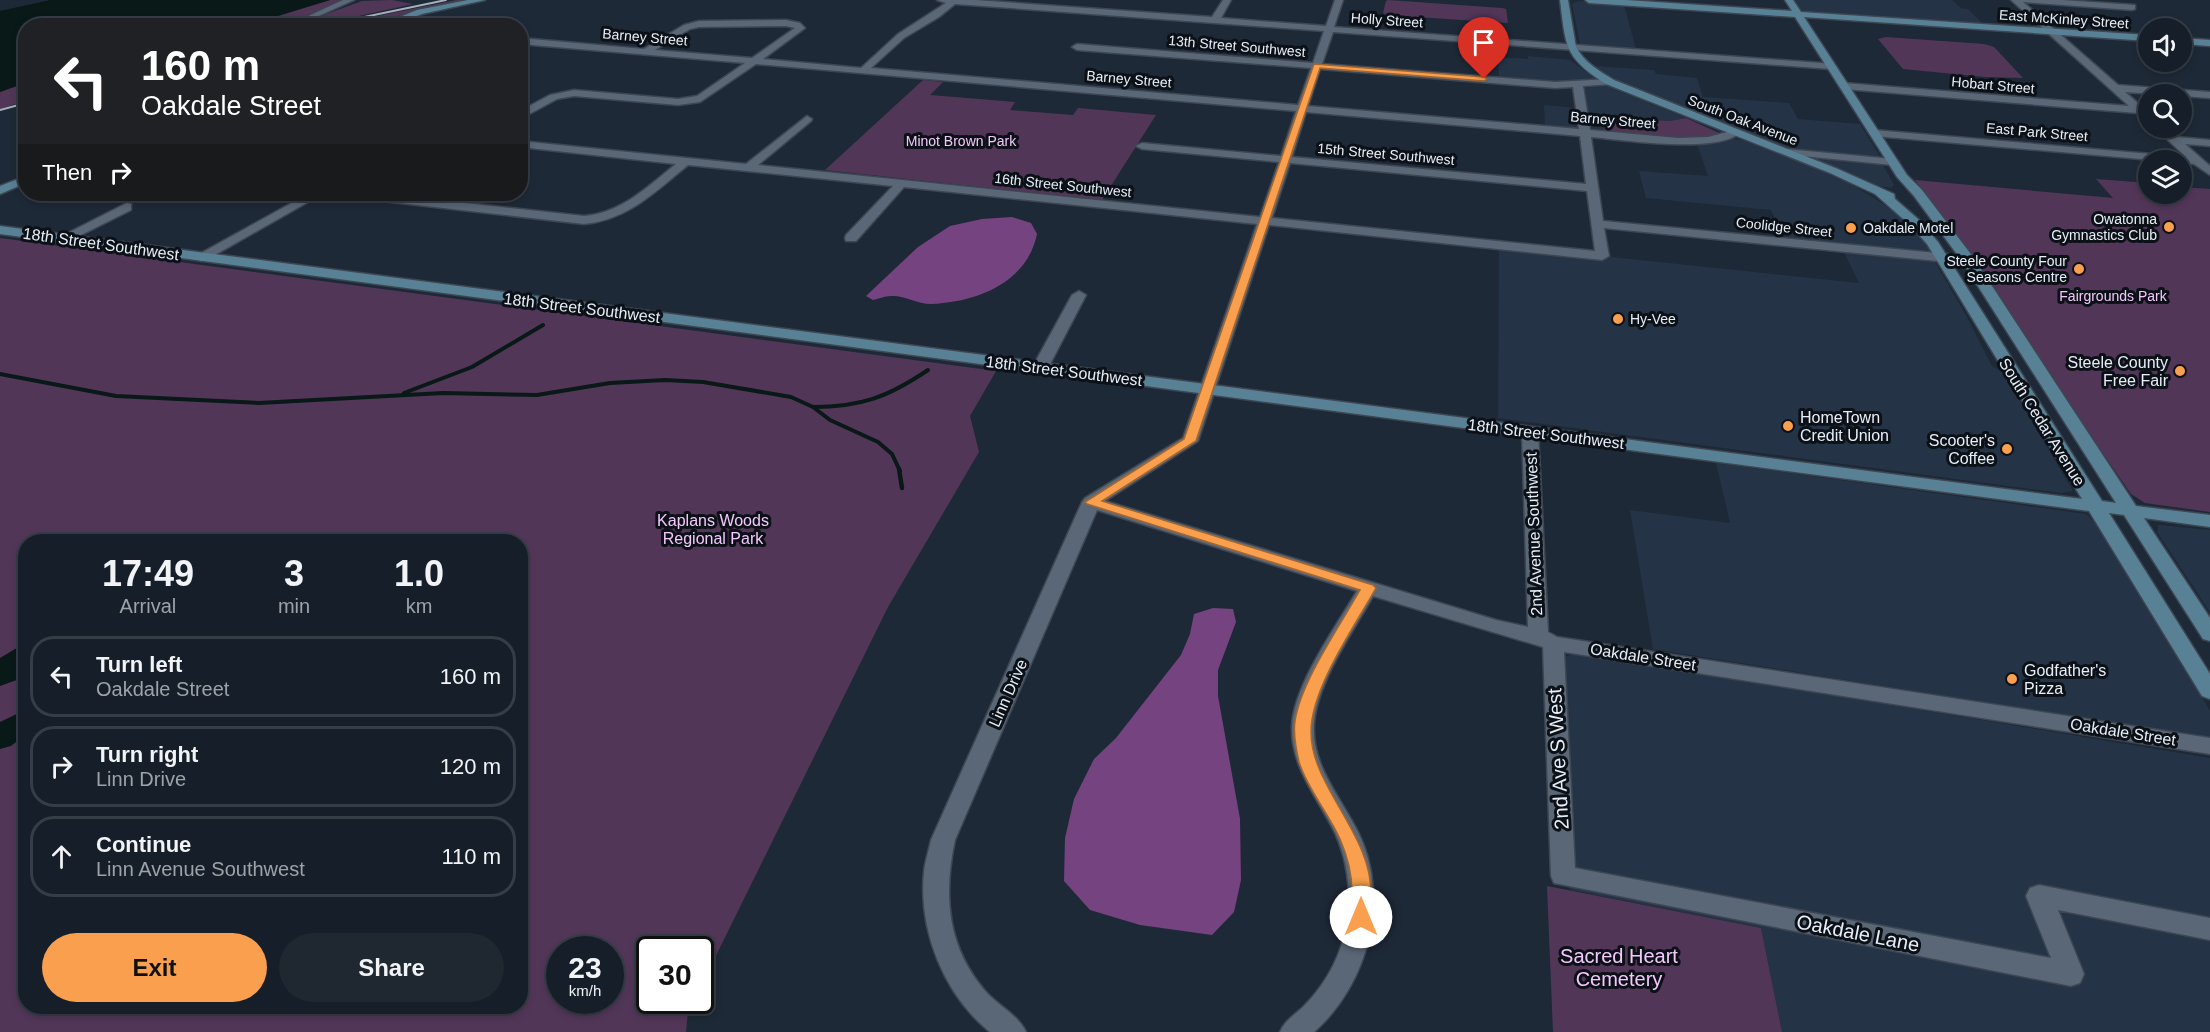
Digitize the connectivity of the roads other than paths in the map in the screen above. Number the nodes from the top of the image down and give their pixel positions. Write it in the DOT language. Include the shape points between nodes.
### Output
graph roads {
  1 [pos="350,0"];
  2 [pos="481,0"];
  3 [pos="941,0"];
  4 [pos="1115,0"];
  5 [pos="1227,0"];
  6 [pos="1339,0"];
  7 [pos="1564,0"];
  8 [pos="1589,0"];
  9 [pos="1789,0"];
  10 [pos="2015,0"];
  11 [pos="2023,0"];
  12 [pos="953,1"];
  13 [pos="1001,2"];
  14 [pos="2132,7"];
  15 [pos="1105,12"];
  16 [pos="1798,14"];
  17 [pos="308,18"];
  18 [pos="403,18"];
  19 [pos="1215,20"];
  20 [pos="1329,29"];
  21 [pos="2051,32"];
  22 [pos="2138,37"];
  23 [pos="2192,41"];
  24 [pos="528,42"];
  25 [pos="2210,42"];
  26 [pos="1077,46"];
  27 [pos="1571,47"];
  28 [pos="645,52"];
  29 [pos="756,61"];
  30 [pos="1317,66"];
  31 [pos="1831,66"];
  32 [pos="863,71"];
  33 [pos="1610,82"];
  34 [pos="1578,85"];
  35 [pos="1844,86"];
  36 [pos="2115,88"];
  37 [pos="2210,95"];
  38 [pos="1303,109"];
  39 [pos="2138,109"];
  40 [pos="528,112"];
  41 [pos="2138,113"];
  42 [pos="807,119"];
  43 [pos="1584,133"];
  44 [pos="1735,133"];
  45 [pos="1874,133"];
  46 [pos="2172,138"];
  47 [pos="2174,140"];
  48 [pos="2210,143"];
  49 [pos="528,145"];
  50 [pos="1142,146"];
  51 [pos="1786,152"];
  52 [pos="1286,159"];
  53 [pos="686,161"];
  54 [pos="2198,161"];
  55 [pos="1893,162"];
  56 [pos="749,167"];
  57 [pos="2210,172"];
  58 [pos="1903,177"];
  59 [pos="18,182"];
  60 [pos="902,183"];
  61 [pos="1592,188"];
  62 [pos="0,190"];
  63 [pos="1879,192"];
  64 [pos="303,201"];
  65 [pos="417,201"];
  66 [pos="127,207"];
  67 [pos="1265,221"];
  68 [pos="1597,224"];
  69 [pos="0,230"];
  70 [pos="851,238"];
  71 [pos="62,239"];
  72 [pos="1950,239"];
  73 [pos="201,257"];
  74 [pos="1942,258"];
  75 [pos="1968,260"];
  76 [pos="1079,296"];
  77 [pos="1040,368"];
  78 [pos="1209,390"];
  79 [pos="1530,431"];
  80 [pos="1091,502"];
  81 [pos="2094,505"];
  82 [pos="2129,510"];
  83 [pos="2210,521"];
  84 [pos="1368,588"];
  85 [pos="2210,633"];
  86 [pos="1546,640"];
  87 [pos="2210,691"];
  88 [pos="2210,746"];
  89 [pos="1563,876"];
  90 [pos="2210,929"];
  91 [pos="1012,1032"];
  92 [pos="1293,1032"];
  1 -- 17 [label="street"];
  2 -- 18 [label="street"];
  3 -- 12 [label="street, Holly Street"];
  4 -- 15 [label="street"];
  5 -- 19 [label="street"];
  6 -- 20 [label="street"];
  7 -- 27 [label="street"];
  8 -- 16 [label="street, East McKinley Street"];
  9 -- 16 [label="street, South Cedar Avenue"];
  10 -- 21 [label="street"];
  11 -- 14 [label="street"];
  12 -- 13 [label="street, Holly Street"];
  12 -- 32 [label="street" via="901,36"];
  13 -- 15 [label="street, Holly Street"];
  15 -- 19 [label="street, Holly Street"];
  16 -- 21 [label="street, East McKinley Street"];
  16 -- 31 [label="street, South Cedar Avenue"];
  19 -- 20 [label="street, Holly Street"];
  20 -- 27 [label="street, Holly Street"];
  20 -- 30 [label="street"];
  21 -- 22 [label="street, East McKinley Street"];
  21 -- 36 [label="street"];
  23 -- 25 [label="street"];
  24 -- 28 [label="street, Barney Street"];
  26 -- 30 [label="street, 13th Street Southwest"];
  27 -- 31 [label="street, Holly Street"];
  27 -- 33 [label="street, South Oak Avenue" via="1580,61"];
  28 -- 29 [label="street, Barney Street"];
  28 -- 29 [label="street" via="699,24 800,26 800,30"];
  29 -- 32 [label="street, Barney Street"];
  29 -- 40 [label="street" via="706,97 693,101 574,93 554,97"];
  30 -- 34 [label="street, 13th Street Southwest"];
  30 -- 38 [label="street"];
  31 -- 35 [label="street, South Cedar Avenue"];
  32 -- 38 [label="street, Barney Street"];
  33 -- 34 [label="street, 13th Street Southwest"];
  33 -- 44 [label="street, South Oak Avenue"];
  34 -- 43 [label="street"];
  35 -- 41 [label="street, Hobart Street"];
  35 -- 45 [label="street, South Cedar Avenue"];
  36 -- 37 [label="street"];
  36 -- 39 [label="street"];
  38 -- 43 [label="street, Barney Street"];
  38 -- 52 [label="street"];
  42 -- 56 [label="street"];
  43 -- 44 [label="street, Barney Street" via="1698,141"];
  43 -- 61 [label="street"];
  44 -- 51 [label="street, South Oak Avenue"];
  45 -- 54 [label="street, East Park Street"];
  45 -- 55 [label="street, South Cedar Avenue"];
  46 -- 47 [label="street"];
  47 -- 48 [label="street"];
  47 -- 54 [label="street"];
  49 -- 53 [label="street, 16th Street Southwest"];
  50 -- 52 [label="street, 15th Street Southwest"];
  51 -- 55 [label="street"];
  51 -- 63 [label="street, South Oak Avenue"];
  52 -- 61 [label="street, 15th Street Southwest"];
  52 -- 67 [label="street"];
  53 -- 56 [label="street, 16th Street Southwest"];
  53 -- 65 [label="street" via="617,214 599,220"];
  54 -- 57 [label="street"];
  55 -- 58 [label="street, South Cedar Avenue"];
  56 -- 60 [label="street, 16th Street Southwest"];
  58 -- 63 [label="street" via="1901,188"];
  58 -- 72 [label="street, South Cedar Avenue"];
  59 -- 62 [label="street"];
  60 -- 67 [label="street, 16th Street Southwest"];
  60 -- 70 [label="street"];
  61 -- 68 [label="street"];
  63 -- 72 [label="street, South Oak Avenue" via="1916,211"];
  63 -- 74 [label="street, South Cedar Avenue" via="1914,222"];
  64 -- 73 [label="street"];
  66 -- 71 [label="street"];
  67 -- 68 [label="street, 16th Street Southwest" via="1602,256"];
  67 -- 78 [label="street"];
  68 -- 74 [label="street, Coolidge Street"];
  69 -- 71 [label="street, 18th Street Southwest"];
  71 -- 73 [label="street, 18th Street Southwest"];
  72 -- 75 [label="street, South Cedar Avenue"];
  73 -- 77 [label="street, 18th Street Southwest"];
  74 -- 75 [label="street, Coolidge Street"];
  74 -- 81 [label="street, South Cedar Avenue"];
  75 -- 82 [label="street, South Cedar Avenue"];
  76 -- 77 [label="street"];
  77 -- 78 [label="street, 18th Street Southwest"];
  78 -- 79 [label="street, 18th Street Southwest"];
  78 -- 80 [label="street" via="1190,441"];
  79 -- 81 [label="street, 18th Street Southwest"];
  79 -- 86 [label="street, 2nd Avenue Southwest"];
  80 -- 84 [label="street, Oakdale Street"];
  80 -- 91 [label="street, Linn Drive" via="943,840 936,870 935,901 947,952 981,1006"];
  81 -- 82 [label="street, 18th Street Southwest"];
  81 -- 87 [label="street, South Cedar Avenue"];
  82 -- 83 [label="street, 18th Street Southwest"];
  82 -- 85 [label="street, South Cedar Avenue"];
  84 -- 86 [label="street, Oakdale Street"];
  84 -- 92 [label="street" via="1313,688 1303,738 1308,762 1348,837 1358,867 1361,917 1344,974 1325,1003"];
  86 -- 88 [label="street, Oakdale Street"];
  86 -- 89 [label="street, 2nd Ave S West"];
  89 -- 90 [label="street, Oakdale Lane" via="2071,974 2039,896"];
}
